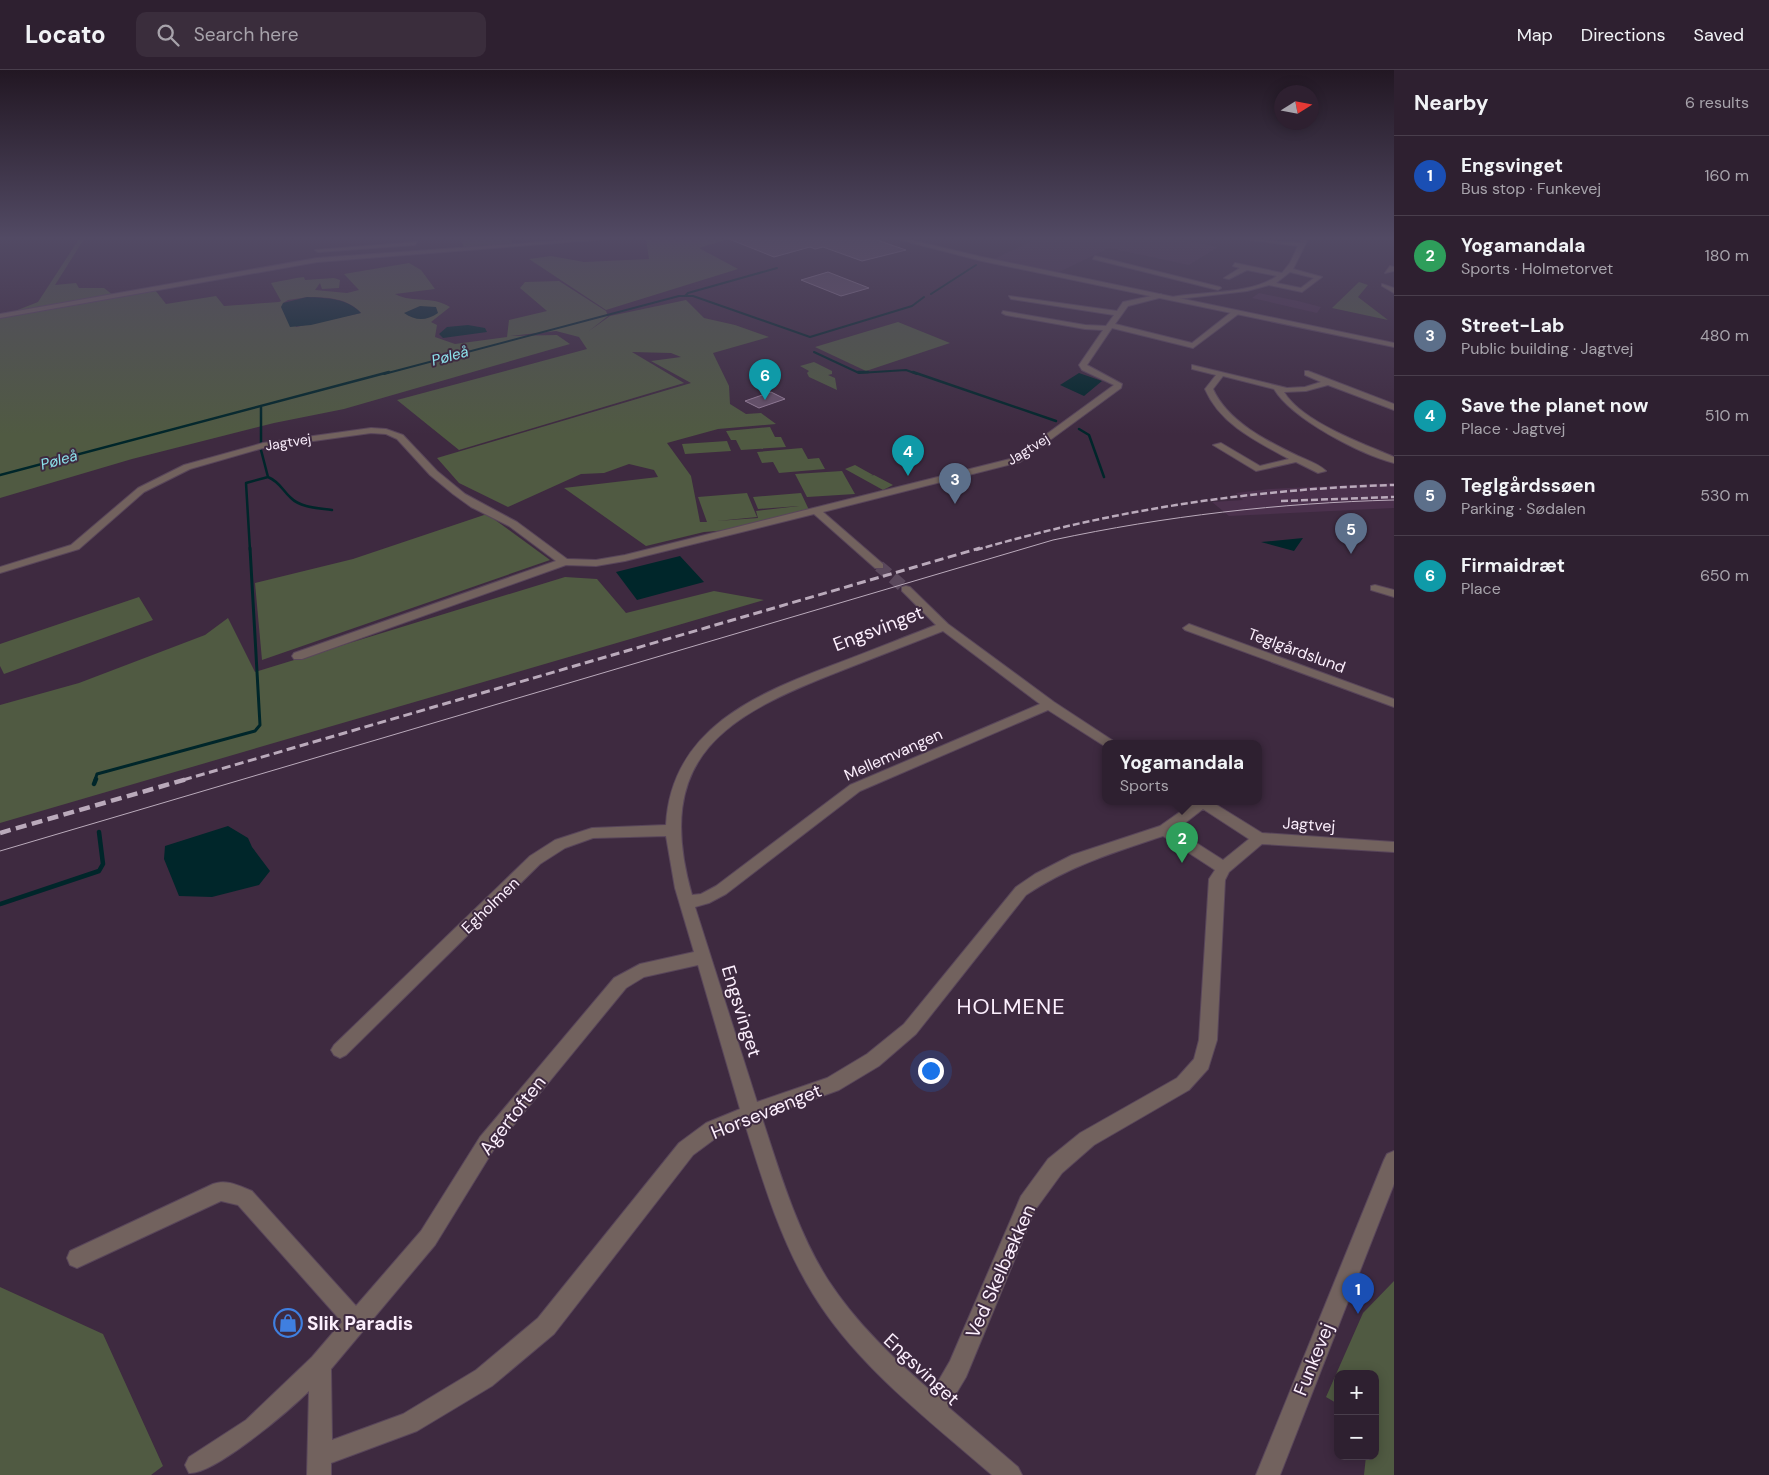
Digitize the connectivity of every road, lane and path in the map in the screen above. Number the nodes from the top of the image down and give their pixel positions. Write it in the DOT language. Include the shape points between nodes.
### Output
graph roads {
  1 [pos="65,305"];
  2 [pos="1062,305"];
  3 [pos="1125,305"];
  4 [pos="1202,305"];
  5 [pos="1071,306"];
  6 [pos="1237,312"];
  7 [pos="1006,313"];
  8 [pos="1118,313"];
  9 [pos="1065,315"];
  10 [pos="0,316"];
  11 [pos="1109,327"];
  12 [pos="1394,345"];
  13 [pos="1195,367"];
  14 [pos="1308,373"];
  15 [pos="1221,374"];
  16 [pos="1328,382"];
  17 [pos="1278,389"];
  18 [pos="1394,407"];
  19 [pos="1218,445"];
  20 [pos="1298,459"];
  21 [pos="1394,460"];
  22 [pos="1321,471"];
  23 [pos="816,511"];
  24 [pos="565,562"];
  25 [pos="879,566"];
  26 [pos="0,570"];
  27 [pos="1375,588"];
  28 [pos="906,589"];
  29 [pos="1394,594"];
  30 [pos="944,626"];
  31 [pos="1189,628"];
  32 [pos="298,656"];
  33 [pos="1394,704"];
  34 [pos="1049,705"];
  35 [pos="1105,740"];
  36 [pos="1198,805"];
  37 [pos="1207,805"];
  38 [pos="673,830"];
  39 [pos="1166,830"];
  40 [pos="1259,838"];
  41 [pos="1394,847"];
  42 [pos="1224,868"];
  43 [pos="688,902"];
  44 [pos="703,957"];
  45 [pos="340,1050"];
  46 [pos="751,1113"];
  47 [pos="1394,1160"];
  48 [pos="77,1258"];
  49 [pos="356,1322"];
  50 [pos="320,1364"];
  51 [pos="934,1410"];
  52 [pos="197,1465"];
  53 [pos="320,1466"];
  54 [pos="1010,1475"];
  55 [pos="1268,1475"];
  1 -- 10 [label="street"];
  2 -- 5 [label="street"];
  3 -- 8 [label="street"];
  4 -- 6 [label="street"];
  5 -- 8 [label="street"];
  5 -- 9 [label="street"];
  6 -- 11 [label="street" via="1193,346"];
  6 -- 12 [label="street"];
  7 -- 11 [label="street" via="1085,327"];
  8 -- 11 [label="street"];
  11 -- 23 [label="street, Jagtvej" via="1083,365 1114,381 1117,388 1017,460"];
  13 -- 15 [label="street"];
  14 -- 16 [label="street"];
  15 -- 17 [label="street"];
  15 -- 20 [label="street" via="1209,387 1213,400 1246,430"];
  16 -- 17 [label="street" via="1306,389"];
  16 -- 18 [label="street"];
  17 -- 21 [label="street" via="1305,416"];
  19 -- 20 [label="street" via="1259,469"];
  20 -- 22 [label="street"];
  23 -- 24 [label="street, Jagtvej" via="625,558 596,563"];
  23 -- 25 [label="street"];
  24 -- 26 [label="street, Jagtvej" via="437,477 400,437 389,432 368,431 264,445 198,465 139,491 75,547"];
  24 -- 32 [label="street, Jagtvej"];
  27 -- 29 [label="street"];
  28 -- 30 [label="street"];
  30 -- 34 [label="street"];
  30 -- 38 [label="street, Engsvinget" via="775,692 747,707 719,728 698,751 684,775 676,801"];
  31 -- 33 [label="street, Teglgårdslund"];
  34 -- 35 [label="street"];
  34 -- 43 [label="street, Mellemvangen" via="854,788 720,890"];
  36 -- 39 [label="street, Horsevænget"];
  37 -- 40 [label="street, Jagtvej"];
  38 -- 43 [label="street, Engsvinget" via="677,863"];
  38 -- 45 [label="street, Egholmen" via="592,834 560,844 535,860"];
  39 -- 42 [label="street"];
  39 -- 46 [label="street, Horsevænget" via="1077,859 1040,878 1021,891 910,1029 872,1060 833,1084"];
  40 -- 41 [label="street, Jagtvej"];
  40 -- 42 [label="street"];
  42 -- 51 [label="street, Ved Skelbækken" via="1217,879 1208,1040 1202,1063 1184,1084 1087,1139 1055,1166 1028,1203 958,1369"];
  43 -- 44 [label="street, Engsvinget"];
  44 -- 46 [label="street, Engsvinget"];
  44 -- 49 [label="street, Agertoften" via="640,971 620,983 487,1143 428,1238"];
  46 -- 51 [label="street, Engsvinget" via="781,1205 802,1256 832,1304 865,1344"];
  46 -- 53 [label="street, Horsevænget" via="713,1129 686,1149 546,1326 484,1378 409,1423"];
  47 -- 55 [label="street, Funkevej"];
  48 -- 49 [label="street" via="220,1191 231,1192 245,1198"];
  49 -- 50 [label="street, Agertoften"];
  50 -- 52 [label="street, Agertoften" via="254,1428"];
  50 -- 53 [label="street, Horsevænget"];
  51 -- 54 [label="street, Engsvinget"];
}
